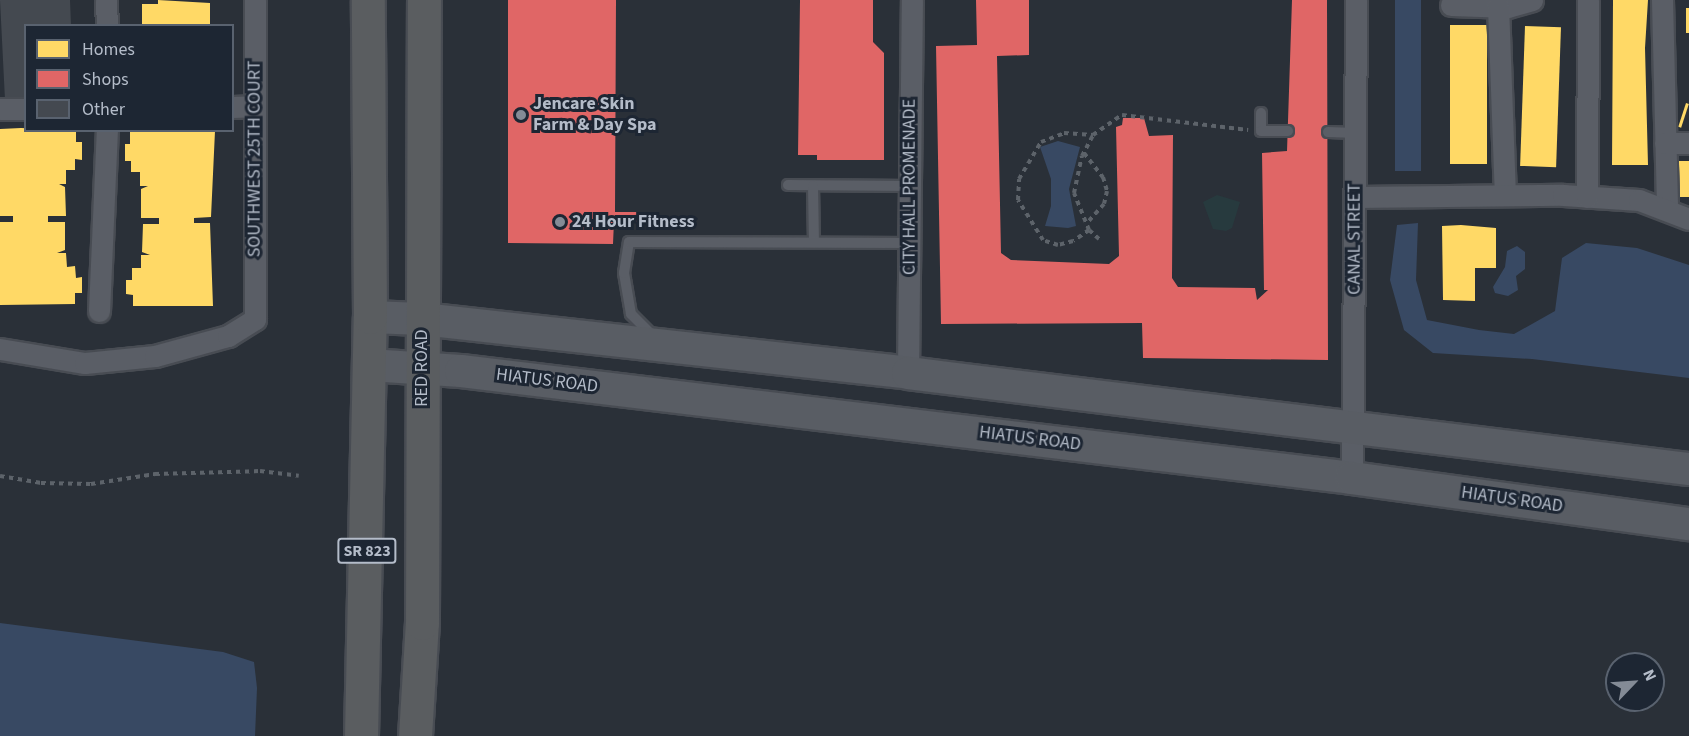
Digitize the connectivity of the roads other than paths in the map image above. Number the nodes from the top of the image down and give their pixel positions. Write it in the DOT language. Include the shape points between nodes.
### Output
graph roads {
  1 [pos="106,0"];
  2 [pos="255,0"];
  3 [pos="368,0"];
  4 [pos="424,0"];
  5 [pos="912,0"];
  6 [pos="1356,0"];
  7 [pos="1532,0"];
  8 [pos="1588,0"];
  9 [pos="1662,0"];
  10 [pos="1451,5"];
  11 [pos="1498,6"];
  12 [pos="107,24"];
  13 [pos="255,106"];
  14 [pos="234,107"];
  15 [pos="0,109"];
  16 [pos="24,109"];
  17 [pos="1261,113"];
  18 [pos="1288,131"];
  19 [pos="107,132"];
  20 [pos="1328,132"];
  21 [pos="1356,133"];
  22 [pos="1665,143"];
  23 [pos="1689,144"];
  24 [pos="788,185"];
  25 [pos="813,186"];
  26 [pos="910,186"];
  27 [pos="1505,195"];
  28 [pos="1587,196"];
  29 [pos="1355,197"];
  30 [pos="1667,210"];
  31 [pos="1689,219"];
  32 [pos="814,242"];
  33 [pos="910,243"];
  34 [pos="99,311"];
  35 [pos="370,317"];
  36 [pos="422,319"];
  37 [pos="666,346"];
  38 [pos="0,349"];
  39 [pos="369,365"];
  40 [pos="421,368"];
  41 [pos="908,374"];
  42 [pos="1354,426"];
  43 [pos="1689,469"];
  44 [pos="1352,478"];
  45 [pos="1689,524"];
  46 [pos="361,736"];
  47 [pos="415,736"];
  1 -- 12 [label="street"];
  2 -- 13 [label="street, SOUTHWEST 25TH COURT"];
  3 -- 35 [label="highway, SR 823"];
  4 -- 36 [label="highway, RED ROAD / SR 823"];
  5 -- 26 [label="street, CITY HALL PROMENADE"];
  6 -- 21 [label="street, CANAL STREET"];
  7 -- 11 [label="street"];
  8 -- 28 [label="street"];
  9 -- 22 [label="street"];
  10 -- 11 [label="street"];
  11 -- 27 [label="street"];
  13 -- 14 [label="street"];
  13 -- 38 [label="street, SOUTHWEST 25TH COURT" via="255,319 228,336 155,356 85,363"];
  15 -- 16 [label="street"];
  17 -- 18 [label="lane" via="1261,131"];
  19 -- 34 [label="street"];
  20 -- 21 [label="lane"];
  21 -- 29 [label="street, CANAL STREET"];
  22 -- 23 [label="street"];
  22 -- 30 [label="street"];
  24 -- 25 [label="lane"];
  25 -- 26 [label="lane"];
  25 -- 32 [label="lane"];
  26 -- 33 [label="street, CITY HALL PROMENADE"];
  27 -- 28 [label="street"];
  27 -- 29 [label="street"];
  28 -- 30 [label="street" via="1639,200"];
  29 -- 42 [label="street, CANAL STREET"];
  30 -- 31 [label="street"];
  32 -- 33 [label="lane"];
  32 -- 37 [label="lane" via="629,242 624,273 631,314"];
  33 -- 41 [label="street, CITY HALL PROMENADE"];
  35 -- 36 [label="main road"];
  35 -- 39 [label="highway, SR 823"];
  36 -- 37 [label="main road"];
  36 -- 40 [label="highway, RED ROAD / SR 823"];
  37 -- 41 [label="main road"];
  39 -- 40 [label="main road, HIATUS ROAD"];
  39 -- 46 [label="highway, SR 823"];
  40 -- 44 [label="main road, HIATUS ROAD"];
  40 -- 47 [label="highway, RED ROAD / SR 823" via="422,623"];
  41 -- 42 [label="main road"];
  42 -- 43 [label="main road"];
  42 -- 44 [label="street, CANAL STREET"];
  44 -- 45 [label="main road, HIATUS ROAD"];
}
